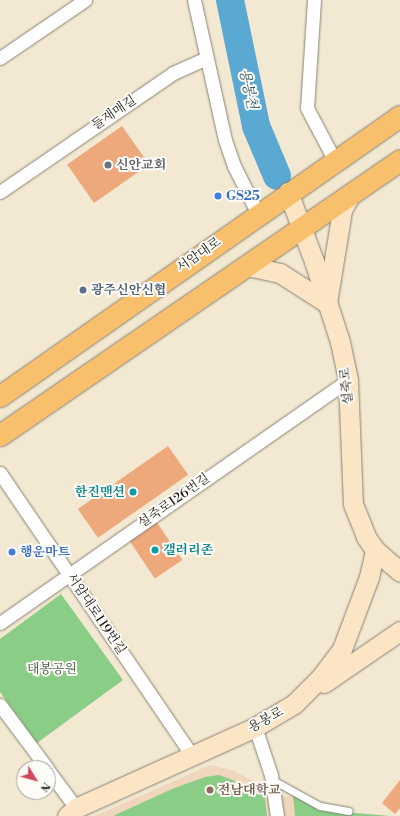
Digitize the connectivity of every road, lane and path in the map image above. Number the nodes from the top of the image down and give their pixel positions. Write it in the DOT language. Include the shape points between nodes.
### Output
graph roads {
  1 [pos="85,0"];
  2 [pos="194,0"];
  3 [pos="314,0"];
  4 [pos="0,58"];
  5 [pos="205,59"];
  6 [pos="400,116"];
  7 [pos="400,160"];
  8 [pos="328,165"];
  9 [pos="0,192"];
  10 [pos="288,192"];
  11 [pos="344,199"];
  12 [pos="261,211"];
  13 [pos="302,229"];
  14 [pos="247,266"];
  15 [pos="327,303"];
  16 [pos="348,380"];
  17 [pos="0,396"];
  18 [pos="0,435"];
  19 [pos="0,473"];
  20 [pos="375,550"];
  21 [pos="400,572"];
  22 [pos="69,575"];
  23 [pos="0,623"];
  24 [pos="400,631"];
  25 [pos="294,704"];
  26 [pos="0,705"];
  27 [pos="256,727"];
  28 [pos="192,756"];
  29 [pos="40,760"];
  30 [pos="271,779"];
  31 [pos="56,784"];
  32 [pos="349,811"];
  33 [pos="72,812"];
  34 [pos="277,816"];
  1 -- 4 [label="street"];
  2 -- 5 [label="street"];
  3 -- 8 [label="street" via="307,108"];
  5 -- 9 [label="street, 들재매길" via="173,73"];
  5 -- 12 [label="street" via="224,140 234,166"];
  6 -- 8 [label="main road, 서암대로"];
  7 -- 11 [label="main road"];
  8 -- 10 [label="main road, 서암대로"];
  10 -- 12 [label="main road, 서암대로"];
  10 -- 13 [label="main road, 설죽로"];
  11 -- 13 [label="main road"];
  11 -- 15 [label="main road"];
  12 -- 17 [label="main road, 서암대로"];
  13 -- 14 [label="main road"];
  13 -- 15 [label="main road, 설죽로"];
  14 -- 15 [label="main road" via="280,273"];
  14 -- 18 [label="main road"];
  15 -- 16 [label="main road, 설죽로" via="340,342"];
  16 -- 20 [label="main road, 설죽로" via="354,504 366,537"];
  16 -- 22 [label="street, 설죽로126번길"];
  19 -- 22 [label="street, 서암대로119번길"];
  20 -- 21 [label="main road, 설죽로"];
  20 -- 25 [label="main road, 용봉로" via="369,577 342,649 321,677"];
  22 -- 23 [label="street, 설죽로126번길"];
  22 -- 28 [label="street, 서암대로119번길"];
  24 -- 25 [label="main road"];
  25 -- 27 [label="main road, 용봉로"];
  26 -- 29 [label="street, 용봉로"];
  27 -- 28 [label="main road, 용봉로"];
  27 -- 30 [label="street"];
  28 -- 33 [label="main road, 용봉로"];
  30 -- 32 [label="lane" via="320,806"];
  30 -- 34 [label="street"];
  31 -- 33 [label="street, 용봉로"];
}
